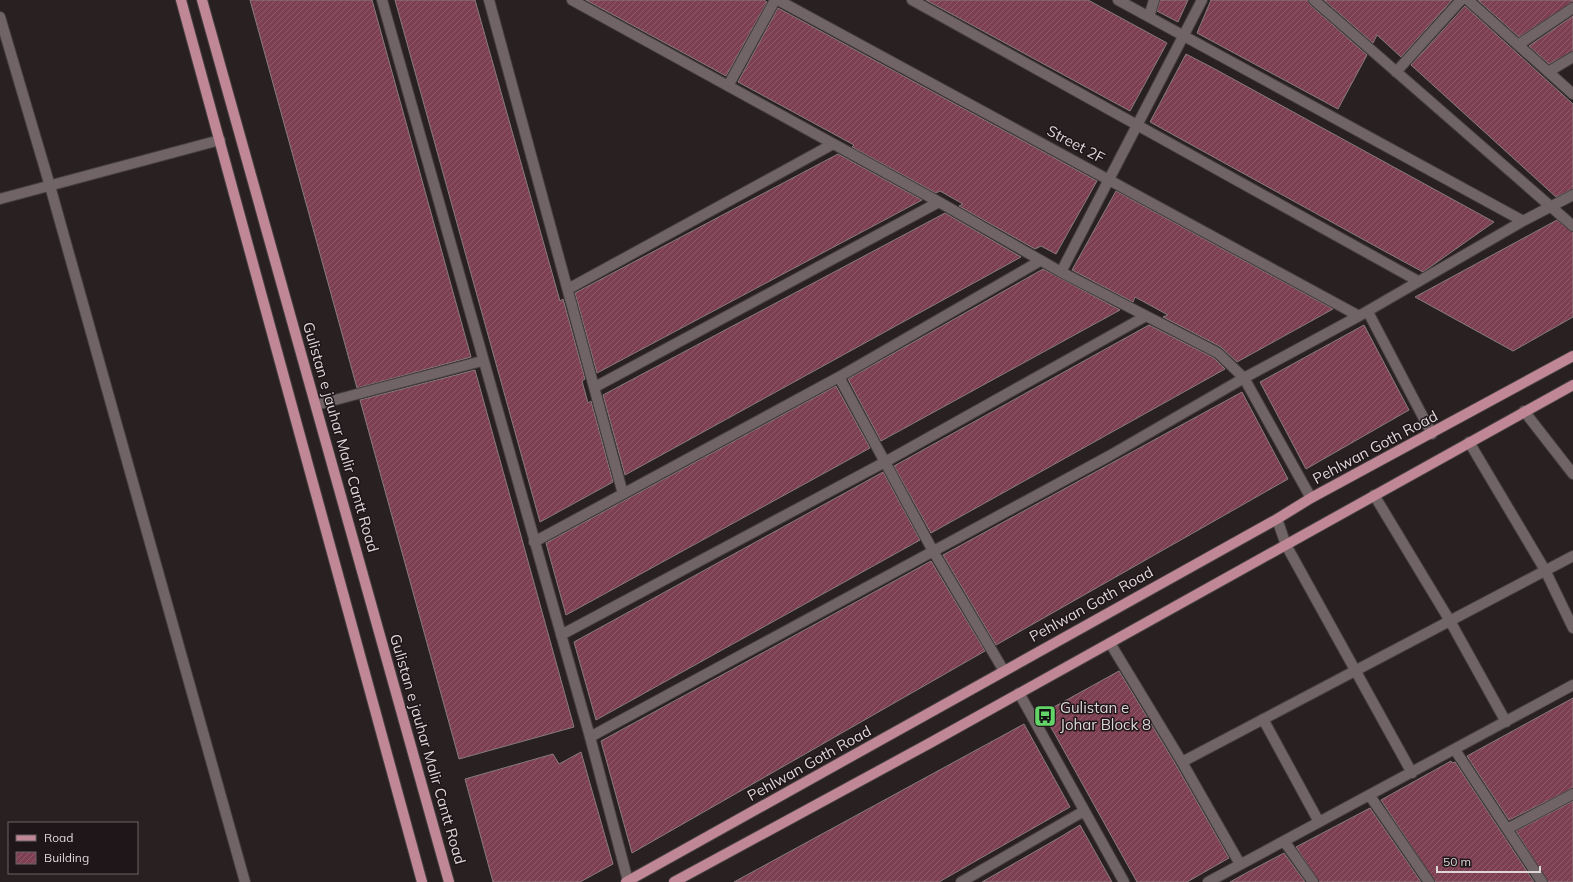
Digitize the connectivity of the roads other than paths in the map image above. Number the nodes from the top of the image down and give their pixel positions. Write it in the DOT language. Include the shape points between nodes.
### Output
graph roads {
  1 [pos="180,0"];
  2 [pos="202,0"];
  3 [pos="382,0"];
  4 [pos="489,0"];
  5 [pos="572,0"];
  6 [pos="776,0"];
  7 [pos="1118,0"];
  8 [pos="1154,0"];
  9 [pos="1202,0"];
  10 [pos="1314,0"];
  11 [pos="1461,0"];
  12 [pos="1468,0"];
  13 [pos="919,2"];
  14 [pos="1573,8"];
  15 [pos="0,17"];
  16 [pos="1149,17"];
  17 [pos="1183,36"];
  18 [pos="1518,45"];
  19 [pos="1573,57"];
  20 [pos="1396,72"];
  21 [pos="1548,72"];
  22 [pos="728,86"];
  23 [pos="1573,94"];
  24 [pos="1137,126"];
  25 [pos="220,140"];
  26 [pos="833,144"];
  27 [pos="1110,180"];
  28 [pos="50,186"];
  29 [pos="1573,195"];
  30 [pos="0,199"];
  31 [pos="939,202"];
  32 [pos="1551,207"];
  33 [pos="1523,221"];
  34 [pos="1573,226"];
  35 [pos="1040,261"];
  36 [pos="1061,272"];
  37 [pos="1418,281"];
  38 [pos="568,289"];
  39 [pos="1364,314"];
  40 [pos="1146,316"];
  41 [pos="1573,356"];
  42 [pos="482,360"];
  43 [pos="839,377"];
  44 [pos="1244,378"];
  45 [pos="595,387"];
  46 [pos="1571,389"];
  47 [pos="316,405"];
  48 [pos="1524,412"];
  49 [pos="1432,434"];
  50 [pos="1469,442"];
  51 [pos="885,462"];
  52 [pos="1573,474"];
  53 [pos="624,494"];
  54 [pos="1374,495"];
  55 [pos="1311,498"];
  56 [pos="1277,519"];
  57 [pos="534,542"];
  58 [pos="1286,545"];
  59 [pos="933,550"];
  60 [pos="1573,556"];
  61 [pos="1545,570"];
  62 [pos="1450,621"];
  63 [pos="1573,628"];
  64 [pos="561,635"];
  65 [pos="1110,643"];
  66 [pos="1004,670"];
  67 [pos="1356,670"];
  68 [pos="1573,685"];
  69 [pos="1019,693"];
  70 [pos="1263,719"];
  71 [pos="1506,722"];
  72 [pos="590,737"];
  73 [pos="1455,750"];
  74 [pos="1182,762"];
  75 [pos="1412,773"];
  76 [pos="1573,794"];
  77 [pos="1370,796"];
  78 [pos="1084,811"];
  79 [pos="1319,822"];
  80 [pos="1507,829"];
  81 [pos="1284,841"];
  82 [pos="1240,864"];
  83 [pos="245,882"];
  84 [pos="422,882"];
  85 [pos="449,882"];
  86 [pos="627,882"];
  87 [pos="674,882"];
  88 [pos="961,882"];
  89 [pos="1124,882"];
  90 [pos="1208,882"];
  91 [pos="1313,882"];
  92 [pos="1429,882"];
  93 [pos="1542,882"];
  1 -- 25 [label="main road"];
  2 -- 47 [label="main road, Gulistan e jauhar Malir Cantt Road"];
  3 -- 42 [label="street"];
  4 -- 38 [label="street"];
  5 -- 22 [label="street"];
  6 -- 22 [label="street"];
  6 -- 27 [label="street, Street 2F"];
  7 -- 16 [label="street"];
  8 -- 16 [label="street"];
  9 -- 17 [label="street"];
  10 -- 20 [label="street"];
  11 -- 20 [label="street"];
  12 -- 18 [label="street"];
  13 -- 24 [label="street"];
  14 -- 18 [label="street"];
  15 -- 28 [label="street"];
  16 -- 17 [label="street"];
  17 -- 24 [label="street"];
  17 -- 33 [label="street"];
  18 -- 21 [label="street"];
  19 -- 21 [label="street"];
  20 -- 32 [label="street"];
  21 -- 23 [label="street"];
  22 -- 26 [label="street"];
  24 -- 27 [label="street"];
  24 -- 37 [label="street"];
  25 -- 28 [label="street"];
  25 -- 84 [label="main road"];
  26 -- 31 [label="street"];
  26 -- 38 [label="street"];
  27 -- 36 [label="street"];
  27 -- 39 [label="street, Street 2F"];
  28 -- 30 [label="street"];
  28 -- 83 [label="street"];
  29 -- 32 [label="street"];
  31 -- 35 [label="street"];
  31 -- 45 [label="street"];
  32 -- 33 [label="street"];
  32 -- 34 [label="street"];
  33 -- 37 [label="street"];
  35 -- 36 [label="street"];
  35 -- 43 [label="street"];
  36 -- 40 [label="street"];
  37 -- 39 [label="street"];
  38 -- 45 [label="street"];
  39 -- 44 [label="street"];
  39 -- 49 [label="street"];
  40 -- 44 [label="street" via="1218,353"];
  40 -- 51 [label="street"];
  41 -- 49 [label="main road, Pehlwan Goth Road"];
  42 -- 47 [label="street"];
  42 -- 57 [label="street"];
  43 -- 51 [label="street"];
  43 -- 53 [label="street"];
  44 -- 55 [label="street"];
  44 -- 59 [label="street" via="1110,456"];
  45 -- 53 [label="street"];
  46 -- 48 [label="main road"];
  47 -- 85 [label="main road, Gulistan e jauhar Malir Cantt Road"];
  48 -- 50 [label="main road"];
  48 -- 52 [label="street"];
  49 -- 55 [label="main road, Pehlwan Goth Road"];
  50 -- 54 [label="main road"];
  50 -- 61 [label="street"];
  51 -- 59 [label="street"];
  51 -- 64 [label="street"];
  53 -- 57 [label="street"];
  54 -- 58 [label="main road"];
  54 -- 62 [label="street"];
  55 -- 56 [label="main road, Pehlwan Goth Road"];
  56 -- 58 [label="street"];
  56 -- 66 [label="main road, Pehlwan Goth Road"];
  57 -- 64 [label="street"];
  58 -- 65 [label="main road"];
  58 -- 67 [label="street"];
  59 -- 66 [label="street"];
  59 -- 72 [label="street"];
  60 -- 61 [label="street"];
  61 -- 62 [label="street"];
  61 -- 63 [label="street"];
  62 -- 67 [label="street"];
  62 -- 71 [label="street"];
  64 -- 72 [label="street"];
  65 -- 69 [label="main road"];
  65 -- 74 [label="street"];
  66 -- 86 [label="main road, Pehlwan Goth Road"];
  67 -- 70 [label="street"];
  67 -- 75 [label="street"];
  68 -- 71 [label="street"];
  69 -- 78 [label="street"];
  69 -- 87 [label="main road"];
  70 -- 74 [label="street"];
  70 -- 79 [label="street"];
  71 -- 73 [label="street"];
  72 -- 86 [label="street"];
  73 -- 75 [label="street"];
  73 -- 80 [label="street"];
  74 -- 82 [label="street"];
  75 -- 77 [label="street"];
  76 -- 80 [label="street"];
  77 -- 79 [label="street"];
  77 -- 92 [label="street"];
  78 -- 88 [label="street"];
  78 -- 89 [label="street"];
  79 -- 81 [label="street"];
  80 -- 93 [label="street"];
  81 -- 82 [label="street"];
  81 -- 91 [label="street"];
  82 -- 90 [label="street"];
}
